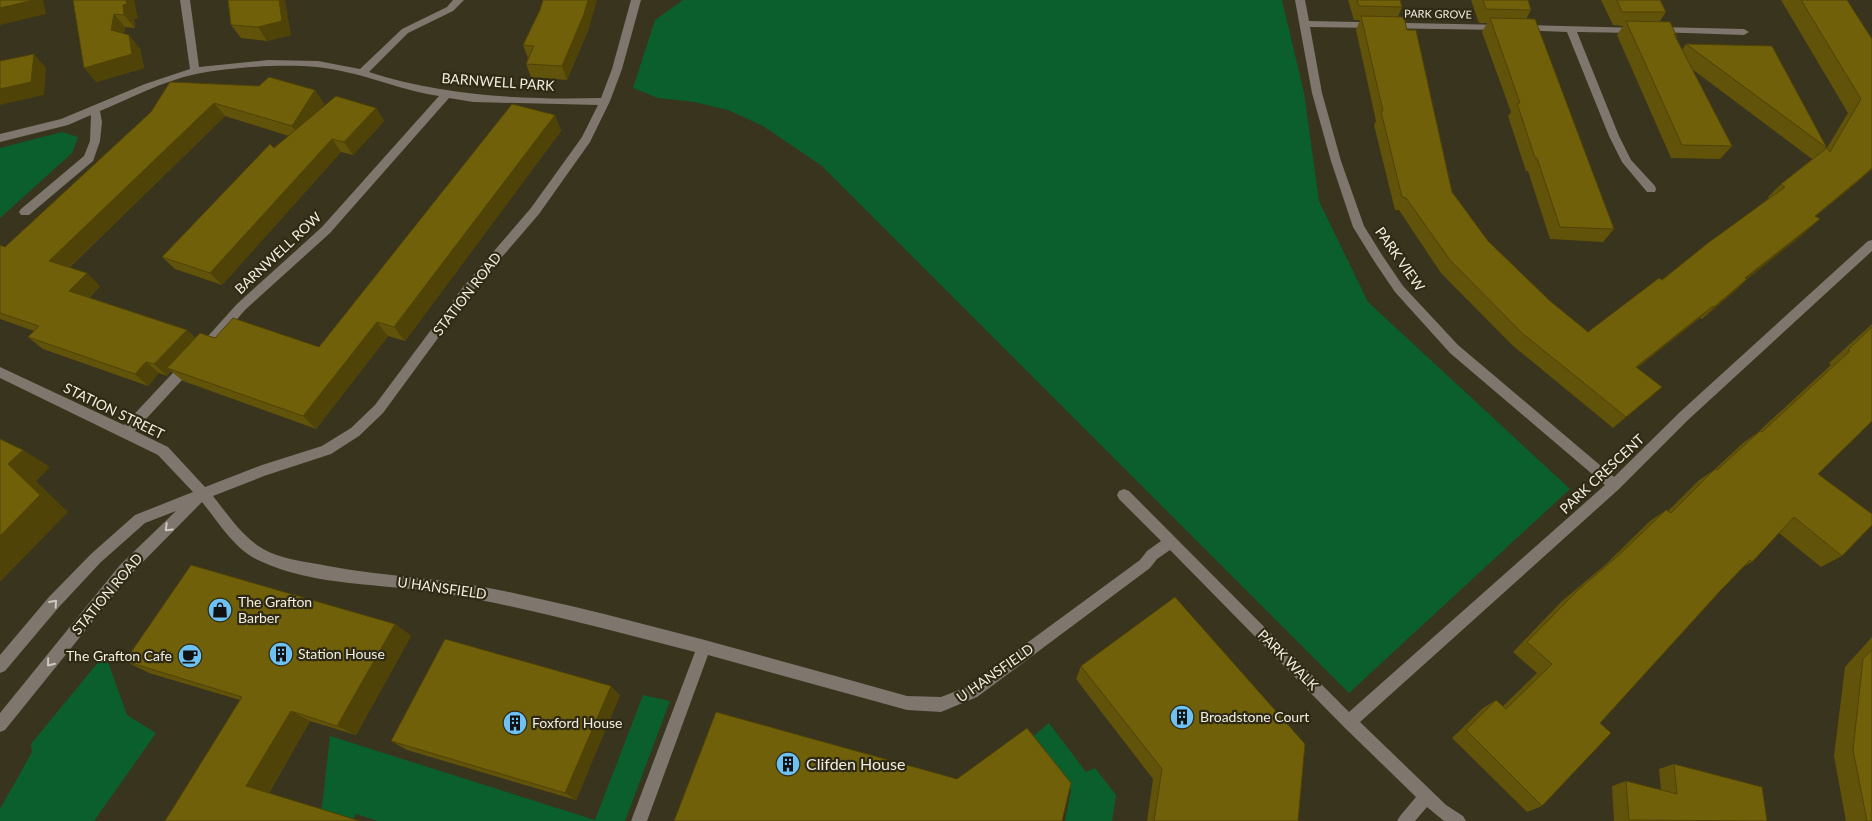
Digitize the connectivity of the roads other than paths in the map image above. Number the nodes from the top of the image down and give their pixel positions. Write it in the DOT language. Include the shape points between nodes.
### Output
graph roads {
  1 [pos="185,0"];
  2 [pos="459,0"];
  3 [pos="636,0"];
  4 [pos="1300,0"];
  5 [pos="1306,24"];
  6 [pos="1570,28"];
  7 [pos="1744,32"];
  8 [pos="195,71"];
  9 [pos="362,73"];
  10 [pos="447,94"];
  11 [pos="605,101"];
  12 [pos="95,110"];
  13 [pos="0,138"];
  14 [pos="1651,189"];
  15 [pos="25,212"];
  16 [pos="1872,244"];
  17 [pos="0,372"];
  18 [pos="126,432"];
  19 [pos="1614,485"];
  20 [pos="203,494"];
  21 [pos="1124,495"];
  22 [pos="1170,542"];
  23 [pos="704,647"];
  24 [pos="0,666"];
  25 [pos="1349,722"];
  26 [pos="0,725"];
  27 [pos="1427,796"];
  28 [pos="639,821"];
  29 [pos="1405,821"];
  30 [pos="1458,821"];
  1 -- 8 [label="street"];
  2 -- 9 [label="street" via="450,9 405,30"];
  3 -- 11 [label="street, STATION ROAD"];
  4 -- 5 [label="street, PARK VIEW"];
  5 -- 6 [label="street, PARK GROVE"];
  5 -- 19 [label="street, PARK VIEW" via="1316,93 1336,161 1359,227 1394,281 1454,349"];
  6 -- 7 [label="street, PARK GROVE"];
  6 -- 14 [label="street" via="1627,162"];
  8 -- 9 [label="street, BARNWELL PARK" via="292,62"];
  8 -- 12 [label="street, BARNWELL PARK" via="149,86"];
  9 -- 10 [label="street, BARNWELL PARK" via="395,84"];
  10 -- 11 [label="street, BARNWELL PARK" via="473,98"];
  10 -- 18 [label="street, BARNWELL ROW" via="326,230 241,307"];
  11 -- 20 [label="street, STATION ROAD" via="586,139 535,211 467,290 379,409 355,432 326,450"];
  12 -- 13 [label="street, BARNWELL PARK" via="64,122"];
  12 -- 15 [label="street" via="95,141 89,158"];
  16 -- 19 [label="street, PARK CRESCENT" via="1684,416"];
  17 -- 18 [label="street, STATION STREET"];
  18 -- 20 [label="street, STATION STREET" via="163,451"];
  19 -- 25 [label="street, PARK CRESCENT"];
  20 -- 23 [label="street, U HANSFIELD" via="245,544 263,556 287,565 504,597"];
  24 -- 20 [label="street, STATION ROAD, one-way" via="54,602 140,519"];
  20 -- 26 [label="street, STATION ROAD, one-way" via="125,570"];
  21 -- 22 [label="street, PARK WALK"];
  22 -- 23 [label="street, U HANSFIELD" via="1145,564 954,702 936,706 908,703"];
  22 -- 25 [label="street, PARK WALK"];
  23 -- 28 [label="street"];
  25 -- 27 [label="street, PARK WALK"];
  27 -- 29 [label="street"];
  27 -- 30 [label="street, PARK WALK"];
}
